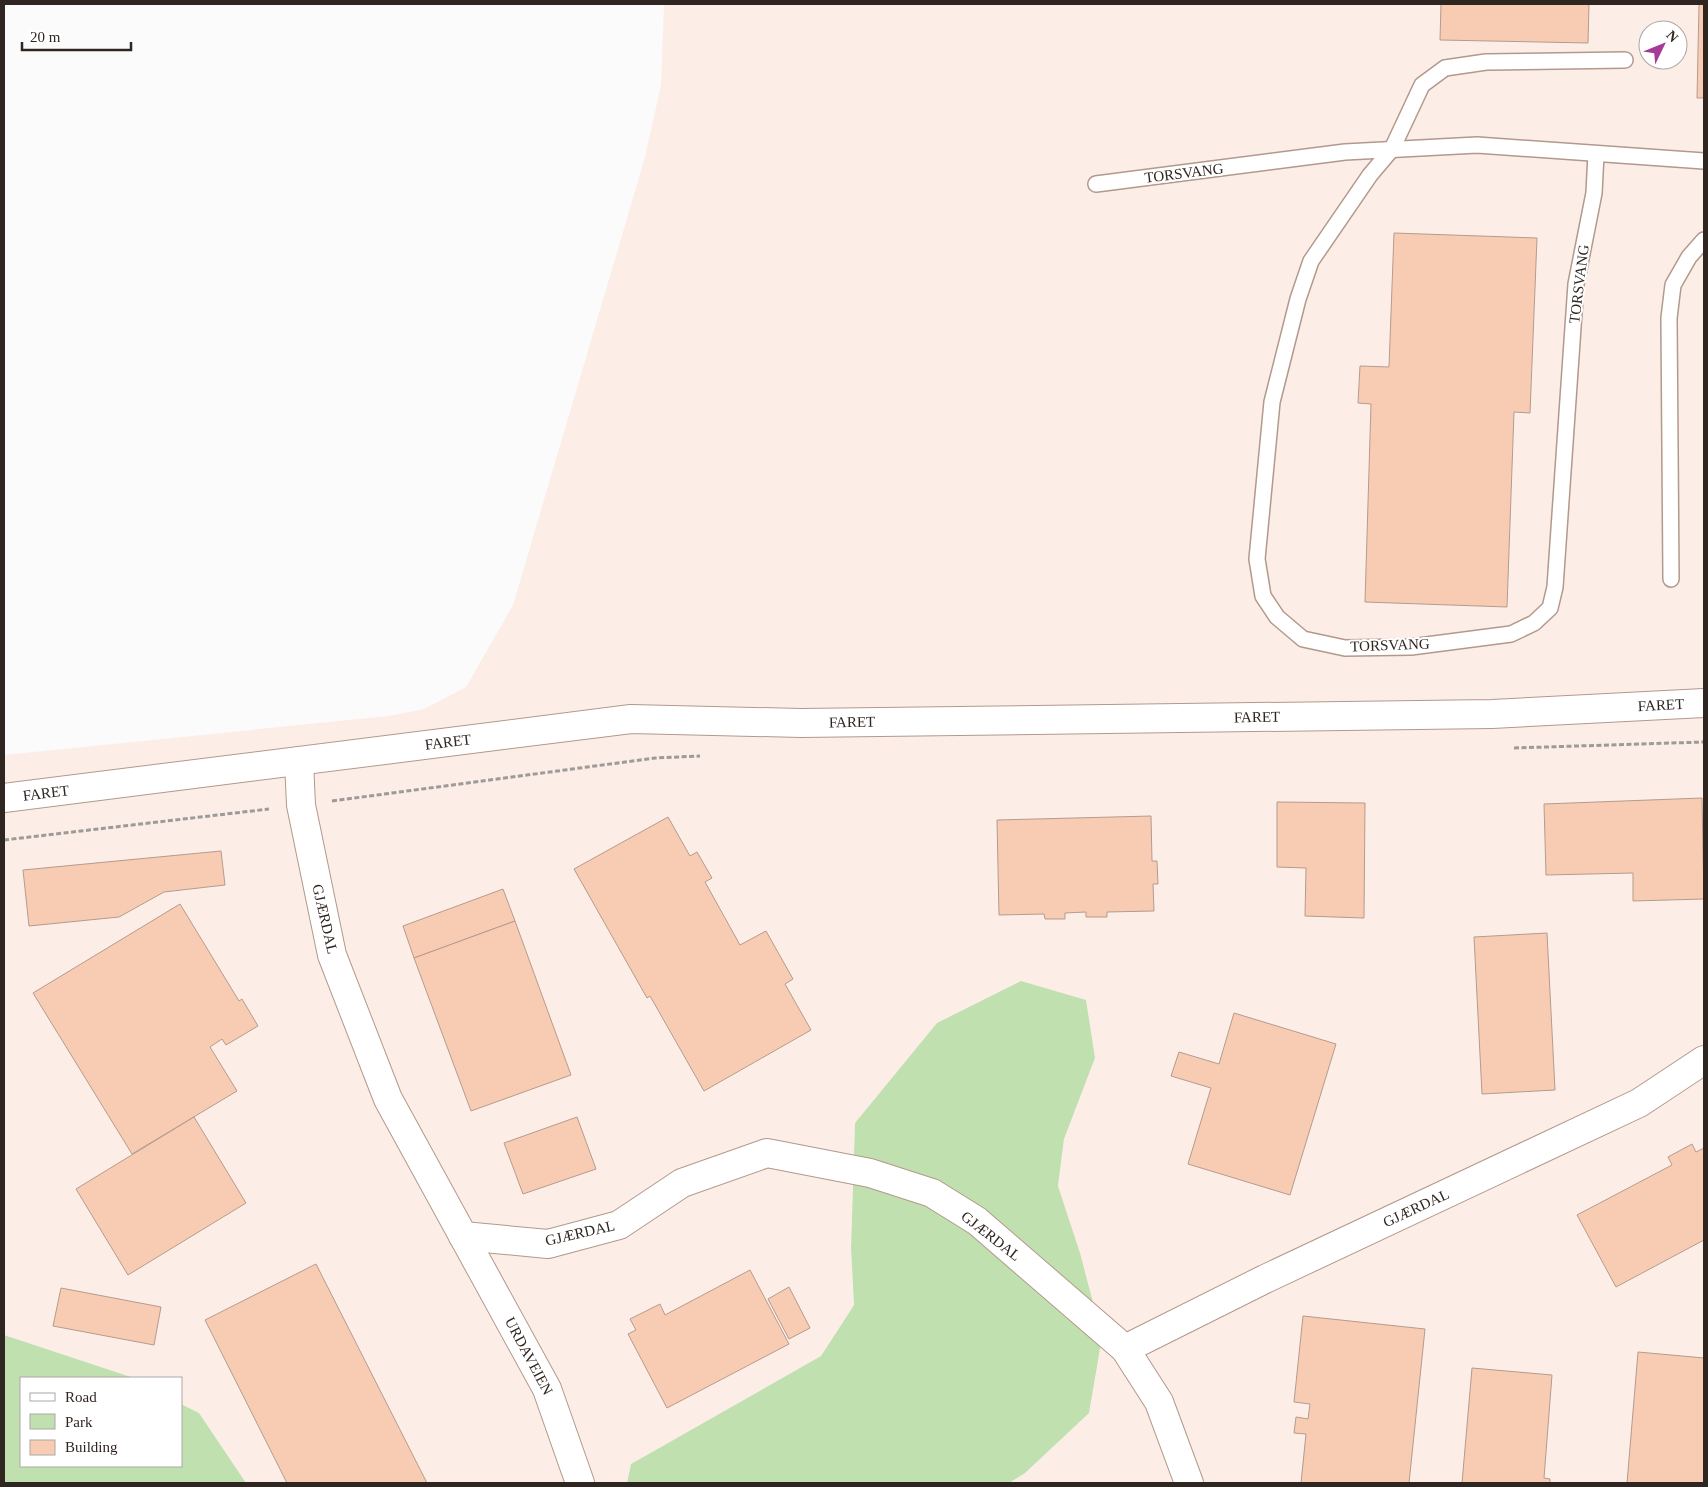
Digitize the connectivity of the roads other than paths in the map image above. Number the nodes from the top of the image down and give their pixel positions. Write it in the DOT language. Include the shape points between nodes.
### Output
graph roads {
  1 [pos="1625,60"];
  2 [pos="1392,149"];
  3 [pos="1596,154"];
  4 [pos="1704,162"];
  5 [pos="1096,184"];
  6 [pos="1704,240"];
  7 [pos="1671,579"];
  8 [pos="1704,703"];
  9 [pos="300,761"];
  10 [pos="4,798"];
  11 [pos="1704,1060"];
  12 [pos="463,1236"];
  13 [pos="1125,1350"];
  14 [pos="580,1483"];
  15 [pos="1189,1483"];
  1 -- 2 [label="lane, TORSVANG" via="1486,62 1445,68 1422,85"];
  2 -- 3 [label="lane, TORSVANG" via="1477,145"];
  2 -- 3 [label="lane, TORSVANG" via="1370,174 1311,262 1298,299 1272,402 1260,516 1258,559 1263,596 1277,617 1303,639 1346,648 1411,647 1511,634 1534,623 1550,608 1555,587 1576,284 1594,193"];
  2 -- 5 [label="lane, TORSVANG" via="1345,152"];
  3 -- 4 [label="lane, TORSVANG"];
  6 -- 7 [label="lane" via="1674,285 1669,318"];
  8 -- 9 [label="street, FARET" via="1492,714 801,723 631,719"];
  9 -- 10 [label="street, FARET"];
  9 -- 12 [label="street, GJÆRDAL" via="301,806 336,964 388,1099"];
  11 -- 13 [label="street, GJÆRDAL" via="1638,1103 1264,1279"];
  12 -- 13 [label="street, GJÆRDAL" via="548,1244 619,1225 682,1182 767,1153 870,1173 932,1193 977,1221"];
  12 -- 14 [label="street, URDAVEIEN" via="548,1389"];
  13 -- 15 [label="street, GJÆRDAL" via="1159,1402"];
}
